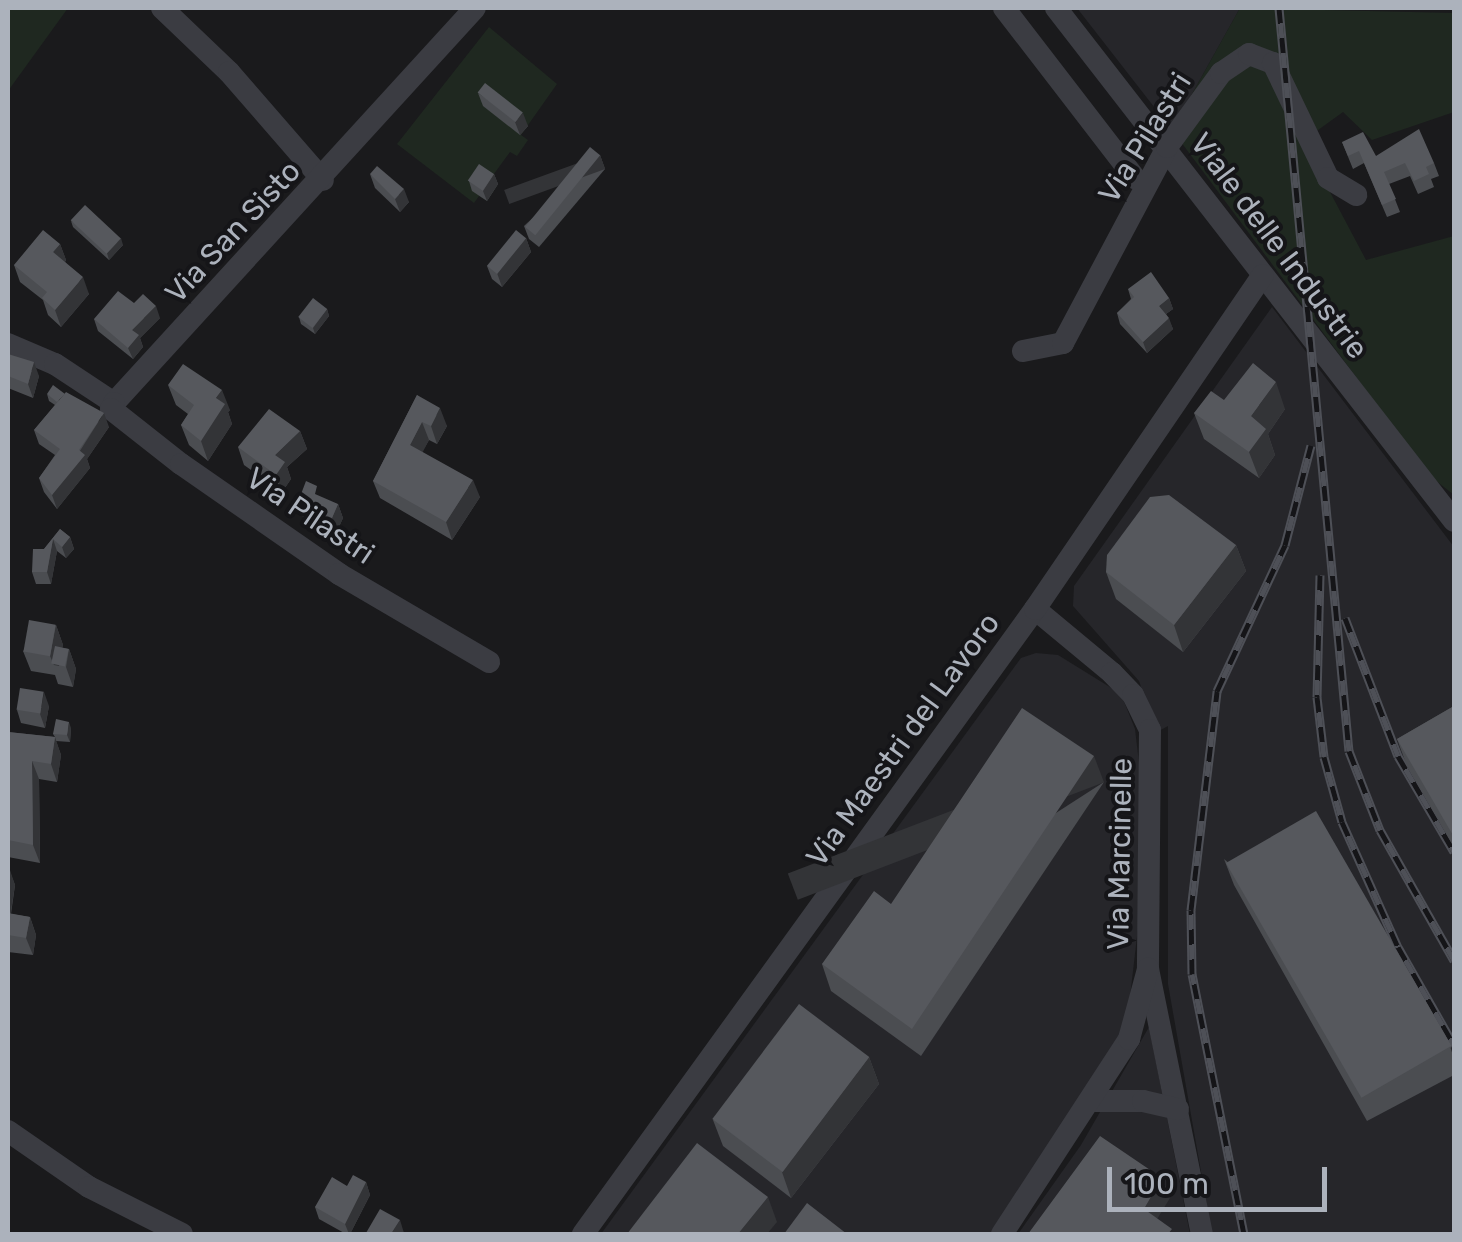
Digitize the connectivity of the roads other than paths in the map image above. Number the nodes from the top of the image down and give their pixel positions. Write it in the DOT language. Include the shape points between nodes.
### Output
graph roads {
  1 [pos="162,8"];
  2 [pos="475,8"];
  3 [pos="1004,8"];
  4 [pos="1056,8"];
  5 [pos="1074,30"];
  6 [pos="1044,57"];
  7 [pos="1127,99"];
  8 [pos="1092,121"];
  9 [pos="1167,147"];
  10 [pos="1135,178"];
  11 [pos="323,180"];
  12 [pos="1356,195"];
  13 [pos="1264,275"];
  14 [pos="8,344"];
  15 [pos="1023,351"];
  16 [pos="114,403"];
  17 [pos="1454,520"];
  18 [pos="1035,609"];
  19 [pos="489,662"];
  20 [pos="1148,968"];
  21 [pos="1090,1101"];
  22 [pos="1178,1109"];
  23 [pos="8,1131"];
  24 [pos="182,1234"];
  25 [pos="583,1234"];
  26 [pos="1002,1234"];
  27 [pos="1202,1234"];
  1 -- 11 [label="street" via="229,72"];
  2 -- 11 [label="street, Via San Sisto"];
  3 -- 6 [label="street"];
  4 -- 5 [label="street, Viale delle Industrie"];
  5 -- 6 [label="street"];
  5 -- 7 [label="street, Viale delle Industrie"];
  6 -- 8 [label="street"];
  7 -- 8 [label="street"];
  7 -- 9 [label="street, Viale delle Industrie"];
  8 -- 10 [label="street"];
  9 -- 12 [label="street, Via Pilastri" via="1221,73 1250,54 1263,54 1328,178"];
  9 -- 13 [label="street, Viale delle Industrie"];
  9 -- 15 [label="street, Via Pilastri" via="1063,343"];
  11 -- 16 [label="street, Via San Sisto"];
  13 -- 17 [label="street, Viale delle Industrie"];
  13 -- 18 [label="street, Via Maestri del Lavoro"];
  14 -- 16 [label="street" via="55,364"];
  16 -- 19 [label="street, Via Pilastri" via="111,409 181,464 340,574"];
  18 -- 20 [label="street, Via Marcinelle" via="1133,695 1150,730"];
  18 -- 25 [label="street, Via Maestri del Lavoro"];
  20 -- 21 [label="street, Via Marcinelle" via="1129,1039"];
  20 -- 22 [label="street, Via Marcinelle"];
  21 -- 22 [label="street"];
  21 -- 26 [label="street, Via Marcinelle"];
  22 -- 27 [label="street, Via Marcinelle"];
  23 -- 24 [label="street" via="89,1186"];
}
